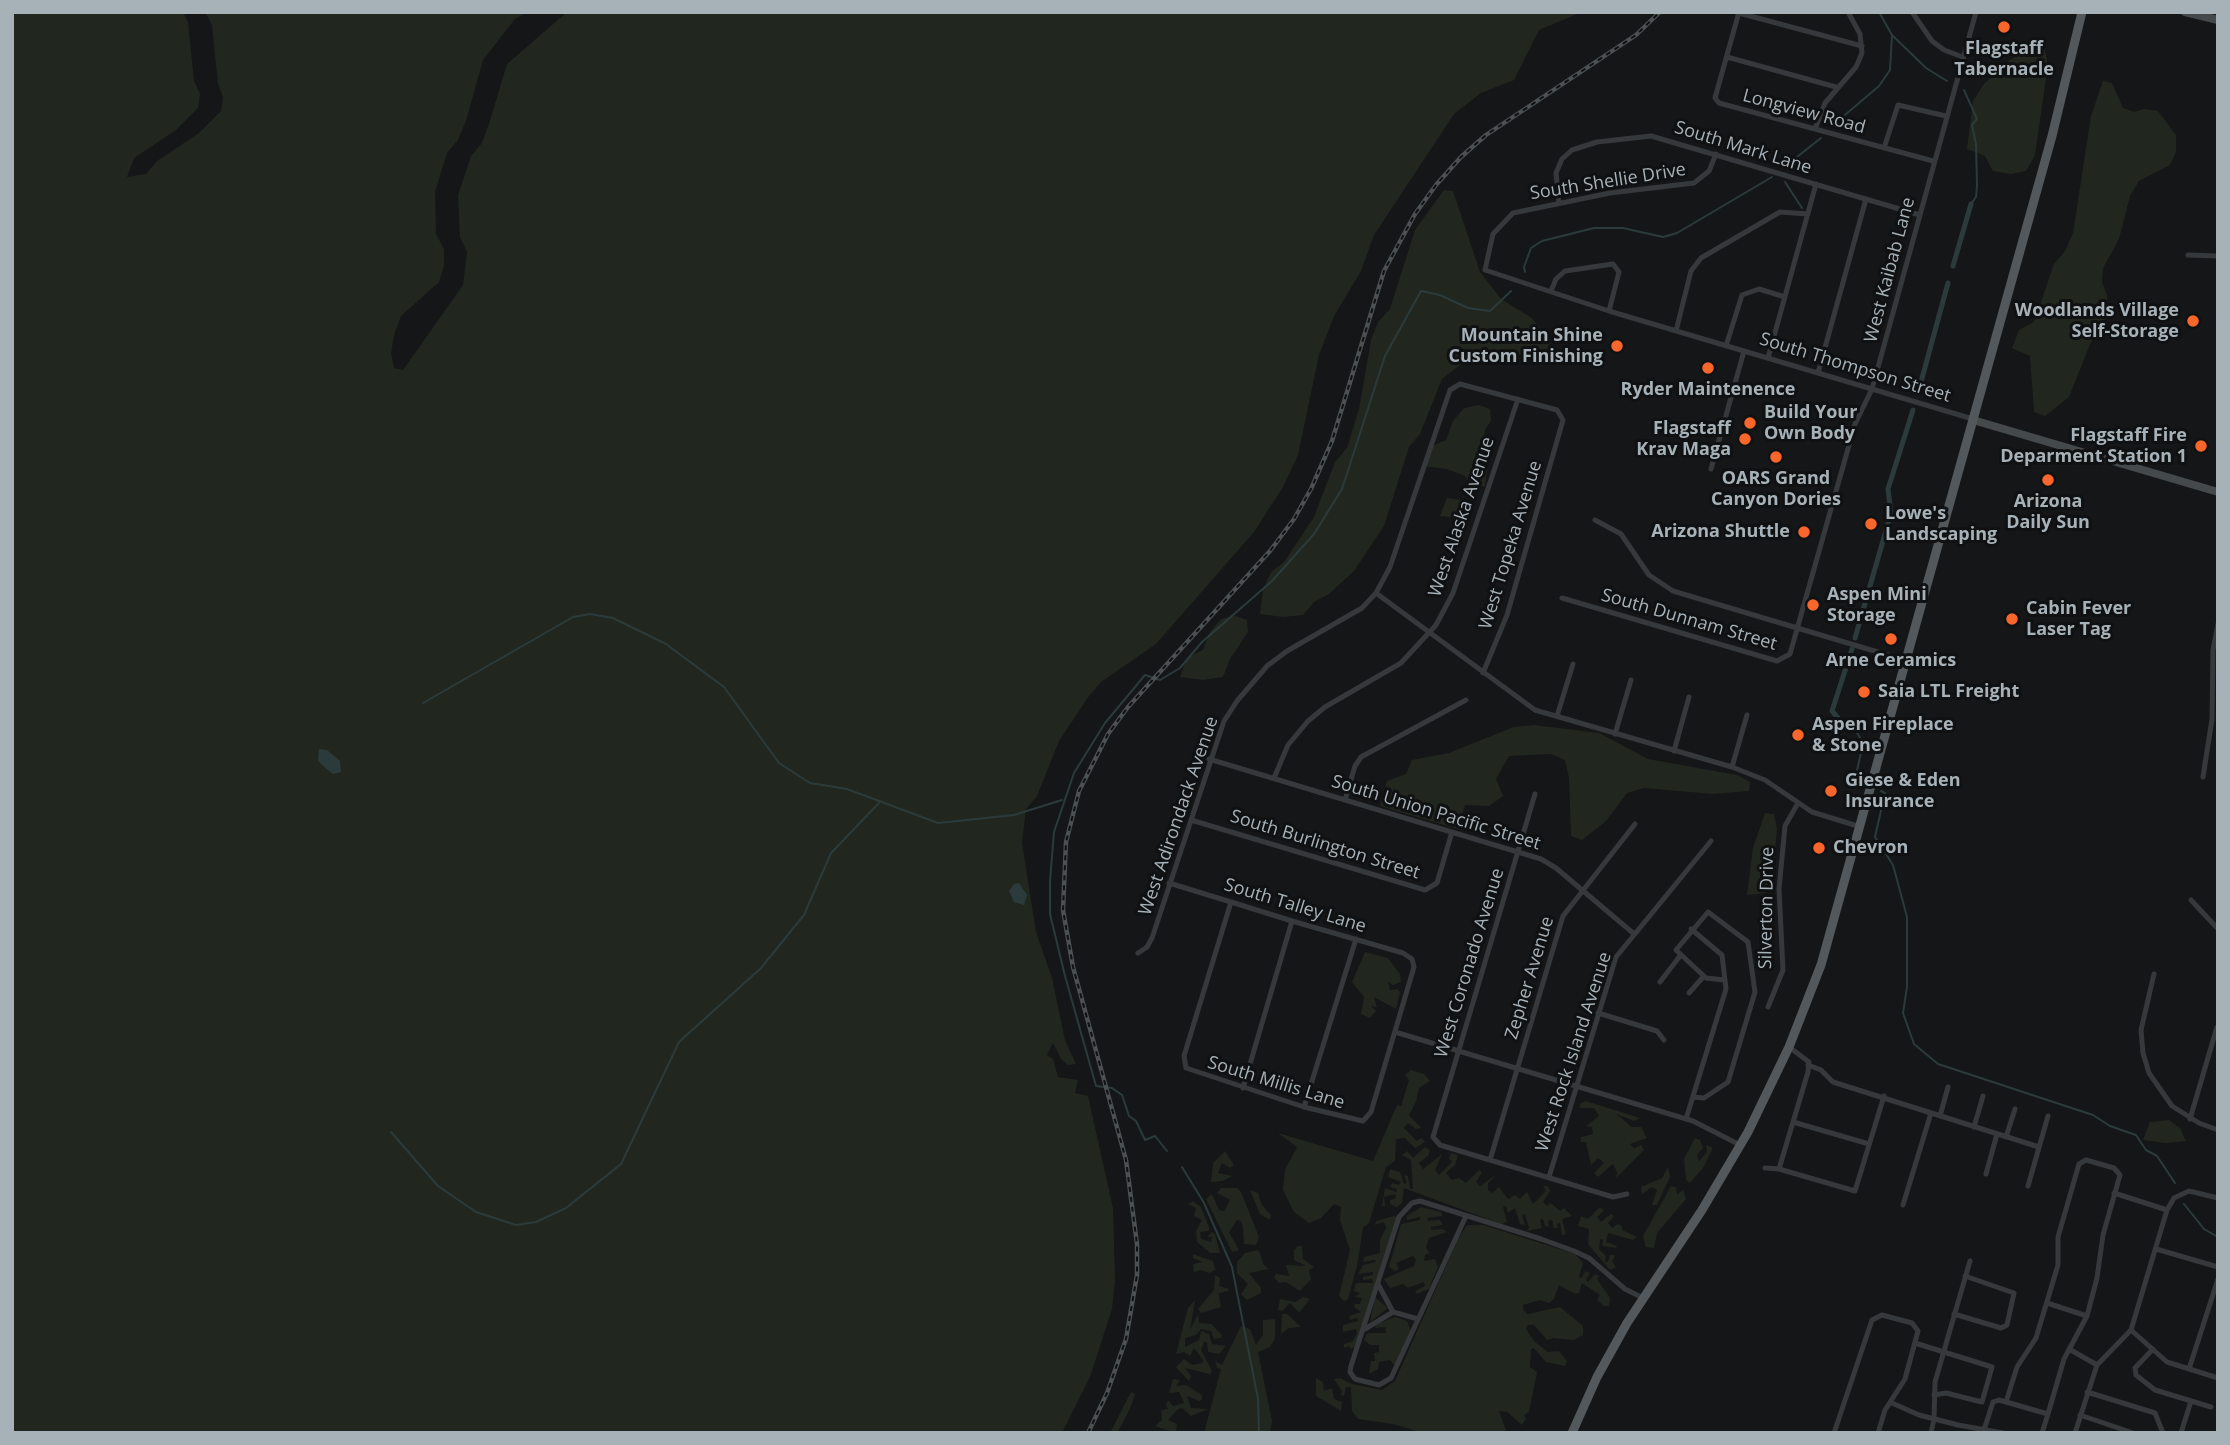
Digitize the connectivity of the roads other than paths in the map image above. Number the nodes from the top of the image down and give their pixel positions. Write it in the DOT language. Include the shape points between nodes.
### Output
graph roads {
  1 [pos="1847,12"];
  2 [pos="1912,12"];
  3 [pos="1976,12"];
  4 [pos="2082,12"];
  5 [pos="2185,12"];
  6 [pos="1739,13"];
  7 [pos="2218,20"];
  8 [pos="1862,46"];
  9 [pos="1727,57"];
  10 [pos="1963,57"];
  11 [pos="1836,88"];
  12 [pos="1946,116"];
  13 [pos="1815,129"];
  14 [pos="1884,148"];
  15 [pos="1716,154"];
  16 [pos="1933,161"];
  17 [pos="1816,184"];
  18 [pos="1866,199"];
  19 [pos="1559,203"];
  20 [pos="1808,214"];
  21 [pos="1920,215"];
  22 [pos="2188,255"];
  23 [pos="2218,256"];
  24 [pos="1485,270"];
  25 [pos="1551,291"];
  26 [pos="1785,297"];
  27 [pos="1609,311"];
  28 [pos="1676,331"];
  29 [pos="1726,346"];
  30 [pos="1744,351"];
  31 [pos="1768,358"];
  32 [pos="1818,373"];
  33 [pos="1872,389"];
  34 [pos="1518,399"];
  35 [pos="1973,419"];
  36 [pos="1711,469"];
  37 [pos="2218,492"];
  38 [pos="1595,520"];
  39 [pos="1376,593"];
  40 [pos="1562,598"];
  41 [pos="2218,624"];
  42 [pos="1799,626"];
  43 [pos="1430,634"];
  44 [pos="1908,661"];
  45 [pos="1573,664"];
  46 [pos="1483,673"];
  47 [pos="1631,680"];
  48 [pos="1689,697"];
  49 [pos="1466,700"];
  50 [pos="1747,715"];
  51 [pos="1557,716"];
  52 [pos="1615,734"];
  53 [pos="1674,751"];
  54 [pos="1209,760"];
  55 [pos="1732,767"];
  56 [pos="2203,777"];
  57 [pos="1274,778"];
  58 [pos="1535,794"];
  59 [pos="1345,800"];
  60 [pos="1798,803"];
  61 [pos="1191,820"];
  62 [pos="1635,824"];
  63 [pos="1861,827"];
  64 [pos="1452,832"];
  65 [pos="1711,841"];
  66 [pos="1518,852"];
  67 [pos="1169,883"];
  68 [pos="1583,889"];
  69 [pos="2191,900"];
  70 [pos="1231,902"];
  71 [pos="1292,920"];
  72 [pos="1691,929"];
  73 [pos="2218,929"];
  74 [pos="1633,933"];
  75 [pos="1356,939"];
  76 [pos="1138,953"];
  77 [pos="1680,956"];
  78 [pos="2154,975"];
  79 [pos="1703,976"];
  80 [pos="1724,980"];
  81 [pos="1660,982"];
  82 [pos="1755,992"];
  83 [pos="1689,993"];
  84 [pos="1772,997"];
  85 [pos="1768,1007"];
  86 [pos="1598,1013"];
  87 [pos="2217,1027"];
  88 [pos="1395,1032"];
  89 [pos="1664,1040"];
  90 [pos="1789,1047"];
  91 [pos="1458,1051"];
  92 [pos="1808,1065"];
  93 [pos="1517,1068"];
  94 [pos="1576,1087"];
  95 [pos="1948,1087"];
  96 [pos="1243,1088"];
  97 [pos="1884,1096"];
  98 [pos="1983,1096"];
  99 [pos="1693,1097"];
  100 [pos="1304,1107"];
  101 [pos="2015,1109"];
  102 [pos="1931,1113"];
  103 [pos="1940,1116"];
  104 [pos="2048,1116"];
  105 [pos="2190,1118"];
  106 [pos="1686,1119"];
  107 [pos="1793,1122"];
  108 [pos="1973,1127"];
  109 [pos="2218,1130"];
  110 [pos="1997,1135"];
  111 [pos="2006,1137"];
  112 [pos="1869,1144"];
  113 [pos="1741,1145"];
  114 [pos="2039,1147"];
  115 [pos="1490,1160"];
  116 [pos="1765,1168"];
  117 [pos="1779,1169"];
  118 [pos="1986,1174"];
  119 [pos="1549,1177"];
  120 [pos="2028,1186"];
  121 [pos="2114,1193"];
  122 [pos="1627,1194"];
  123 [pos="2218,1198"];
  124 [pos="1903,1205"];
  125 [pos="2167,1210"];
  126 [pos="1466,1216"];
  127 [pos="2156,1249"];
  128 [pos="1970,1261"];
  129 [pos="2218,1267"];
  130 [pos="1965,1276"];
  131 [pos="2218,1279"];
  132 [pos="1378,1283"];
  133 [pos="1643,1298"];
  134 [pos="2047,1303"];
  135 [pos="1393,1312"];
  136 [pos="1954,1314"];
  137 [pos="2087,1316"];
  138 [pos="1418,1319"];
  139 [pos="1365,1329"];
  140 [pos="2131,1330"];
  141 [pos="1915,1343"];
  142 [pos="2069,1349"];
  143 [pos="2153,1349"];
  144 [pos="1943,1352"];
  145 [pos="2096,1365"];
  146 [pos="2189,1369"];
  147 [pos="2218,1378"];
  148 [pos="2087,1392"];
  149 [pos="1934,1395"];
  150 [pos="2191,1401"];
  151 [pos="2006,1402"];
  152 [pos="1892,1403"];
  153 [pos="2211,1407"];
  154 [pos="2048,1414"];
  155 [pos="2080,1415"];
  156 [pos="1934,1419"];
  157 [pos="1984,1430"];
  158 [pos="1572,1433"];
  159 [pos="1834,1433"];
  160 [pos="1878,1433"];
  161 [pos="1931,1433"];
  162 [pos="2003,1433"];
  163 [pos="2042,1433"];
  164 [pos="2074,1433"];
  165 [pos="2133,1433"];
  166 [pos="2164,1433"];
  167 [pos="2181,1433"];
  1 -- 8 [label="street"];
  2 -- 10 [label="street" via="1932,41"];
  3 -- 10 [label="street, West Kaibab Lane"];
  4 -- 35 [label="main road"];
  5 -- 7 [label="street"];
  6 -- 8 [label="street"];
  6 -- 9 [label="street, Longview Road"];
  8 -- 11 [label="street" via="1856,67"];
  9 -- 11 [label="street"];
  9 -- 13 [label="street, Longview Road" via="1718,103"];
  10 -- 12 [label="street, West Kaibab Lane"];
  11 -- 13 [label="street"];
  12 -- 14 [label="street" via="1898,105"];
  12 -- 16 [label="street, West Kaibab Lane"];
  13 -- 14 [label="street, Longview Road"];
  14 -- 16 [label="street, Longview Road"];
  15 -- 17 [label="street, South Mark Lane"];
  15 -- 19 [label="street, South Shellie Drive" via="1709,171 1694,183"];
  15 -- 19 [label="street, South Mark Lane" via="1657,136 1578,146 1558,166"];
  16 -- 21 [label="street, West Kaibab Lane"];
  17 -- 18 [label="street, South Mark Lane"];
  17 -- 20 [label="street"];
  18 -- 21 [label="street, South Mark Lane"];
  18 -- 32 [label="street"];
  19 -- 24 [label="street, South Shellie Drive" via="1520,210 1504,220 1491,240"];
  20 -- 26 [label="street"];
  20 -- 28 [label="street" via="1780,212 1701,258 1691,271"];
  21 -- 33 [label="street, West Kaibab Lane"];
  22 -- 23 [label="street"];
  24 -- 25 [label="street, South Thompson Street"];
  25 -- 27 [label="street, South Thompson Street"];
  25 -- 27 [label="street" via="1565,271 1614,264 1619,272"];
  26 -- 29 [label="street" via="1759,289 1742,295"];
  26 -- 31 [label="street"];
  27 -- 28 [label="street, South Thompson Street"];
  28 -- 29 [label="street, South Thompson Street"];
  29 -- 30 [label="street, South Thompson Street"];
  30 -- 31 [label="street, South Thompson Street"];
  30 -- 36 [label="street"];
  31 -- 32 [label="street, South Thompson Street"];
  32 -- 33 [label="street, South Thompson Street"];
  33 -- 35 [label="street, South Thompson Street"];
  33 -- 42 [label="street, West Kaibab Lane" via="1857,419"];
  34 -- 39 [label="street, West Adirondack Avenue" via="1460,384 1450,390 1390,567"];
  34 -- 43 [label="street, West Alaska Avenue" via="1453,593"];
  34 -- 46 [label="street, West Topeka Avenue" via="1557,410 1563,415 1563,424 1507,615"];
  35 -- 37 [label="street, South Thompson Street"];
  35 -- 44 [label="main road"];
  38 -- 42 [label="street" via="1621,534 1662,586"];
  39 -- 43 [label="street"];
  39 -- 54 [label="street, West Adirondack Avenue" via="1362,608 1287,651 1252,681 1224,722"];
  40 -- 42 [label="street, South Dunnam Street" via="1777,661 1790,654"];
  41 -- 56 [label="street"];
  42 -- 44 [label="street, South Dunnam Street"];
  43 -- 46 [label="street"];
  43 -- 57 [label="street, West Alaska Avenue" via="1401,663 1308,721 1288,745"];
  44 -- 63 [label="main road"];
  45 -- 51 [label="street"];
  46 -- 51 [label="street" via="1526,705"];
  47 -- 52 [label="street"];
  48 -- 53 [label="street"];
  49 -- 59 [label="street" via="1361,757"];
  50 -- 55 [label="street"];
  51 -- 52 [label="street"];
  52 -- 53 [label="street"];
  53 -- 55 [label="street"];
  54 -- 57 [label="street, South Union Pacific Street"];
  54 -- 61 [label="street, West Adirondack Avenue"];
  55 -- 60 [label="street" via="1765,780"];
  57 -- 59 [label="street, South Union Pacific Street"];
  58 -- 66 [label="street, West Coronado Avenue"];
  59 -- 64 [label="street, South Union Pacific Street"];
  60 -- 63 [label="street"];
  60 -- 84 [label="street, Silverton Drive" via="1785,826 1779,885 1783,970"];
  61 -- 64 [label="street, South Burlington Street" via="1425,890 1437,883"];
  61 -- 67 [label="street, West Adirondack Avenue"];
  62 -- 68 [label="street, Zepher Avenue"];
  63 -- 90 [label="main road" via="1829,942"];
  64 -- 66 [label="street, South Union Pacific Street"];
  65 -- 74 [label="street, West Rock Island Avenue"];
  66 -- 68 [label="street, South Union Pacific Street" via="1550,863"];
  66 -- 91 [label="street, West Coronado Avenue"];
  67 -- 70 [label="street, South Talley Lane"];
  67 -- 76 [label="street, West Adirondack Avenue" via="1152,938"];
  68 -- 74 [label="street, South Union Pacific Street"];
  68 -- 93 [label="street, Zepher Avenue" via="1563,916"];
  69 -- 73 [label="street"];
  70 -- 71 [label="street, South Talley Lane"];
  70 -- 96 [label="street, South Millis Lane" via="1184,1064 1191,1071"];
  71 -- 75 [label="street, South Talley Lane"];
  71 -- 96 [label="street"];
  72 -- 77 [label="street" via="1676,947"];
  72 -- 80 [label="street" via="1721,955"];
  72 -- 82 [label="street" via="1708,912 1748,942"];
  74 -- 86 [label="street, West Rock Island Avenue" via="1616,957"];
  75 -- 88 [label="street, South Talley Lane" via="1412,959 1414,967"];
  75 -- 100 [label="street"];
  77 -- 79 [label="street"];
  77 -- 81 [label="street"];
  78 -- 105 [label="street" via="2142,1018 2143,1053 2160,1092"];
  79 -- 80 [label="street"];
  79 -- 83 [label="street"];
  80 -- 99 [label="street" via="1726,989"];
  82 -- 84 [label="street, Silverton Drive"];
  82 -- 99 [label="street" via="1728,1082 1704,1098"];
  84 -- 85 [label="street"];
  86 -- 89 [label="street" via="1657,1031"];
  86 -- 94 [label="street, West Rock Island Avenue"];
  87 -- 105 [label="street"];
  88 -- 91 [label="street"];
  88 -- 100 [label="street, South Millis Lane" via="1371,1112 1363,1121"];
  90 -- 92 [label="street" via="1802,1054"];
  90 -- 113 [label="main road"];
  91 -- 93 [label="street"];
  91 -- 115 [label="street, West Coronado Avenue" via="1434,1140"];
  92 -- 97 [label="street" via="1833,1082"];
  92 -- 107 [label="street"];
  93 -- 94 [label="street"];
  93 -- 115 [label="street, Zepher Avenue"];
  94 -- 106 [label="street"];
  94 -- 119 [label="street, West Rock Island Avenue"];
  95 -- 103 [label="street"];
  96 -- 100 [label="street, South Millis Lane"];
  97 -- 102 [label="street"];
  97 -- 112 [label="street"];
  98 -- 108 [label="street"];
  99 -- 106 [label="street"];
  101 -- 111 [label="street"];
  102 -- 103 [label="street"];
  102 -- 124 [label="street"];
  103 -- 108 [label="street"];
  104 -- 114 [label="street"];
  105 -- 109 [label="street"];
  106 -- 113 [label="street"];
  107 -- 112 [label="street"];
  107 -- 117 [label="street"];
  108 -- 110 [label="street"];
  110 -- 111 [label="street"];
  110 -- 118 [label="street"];
  111 -- 114 [label="street"];
  112 -- 117 [label="street" via="1855,1191"];
  113 -- 133 [label="main road"];
  114 -- 120 [label="street"];
  115 -- 119 [label="street"];
  116 -- 117 [label="street"];
  119 -- 122 [label="street" via="1613,1197"];
  121 -- 125 [label="street"];
  121 -- 134 [label="street" via="2118,1170 2086,1160 2079,1164 2058,1237 2058,1265"];
  121 -- 137 [label="street"];
  123 -- 125 [label="street" via="2189,1191 2174,1198"];
  125 -- 127 [label="street"];
  126 -- 132 [label="street" via="1420,1202 1406,1206"];
  126 -- 133 [label="street" via="1574,1251"];
  126 -- 138 [label="street"];
  127 -- 129 [label="street"];
  127 -- 140 [label="street"];
  128 -- 130 [label="street"];
  130 -- 136 [label="street"];
  130 -- 136 [label="street" via="2014,1293 2007,1325 2001,1328"];
  131 -- 146 [label="street"];
  132 -- 135 [label="street"];
  132 -- 139 [label="street"];
  133 -- 158 [label="main road" via="1602,1368"];
  134 -- 137 [label="street"];
  134 -- 151 [label="street"];
  135 -- 138 [label="street"];
  135 -- 139 [label="street"];
  136 -- 144 [label="street"];
  137 -- 142 [label="street"];
  138 -- 139 [label="street" via="1393,1376 1385,1384 1355,1378 1350,1372"];
  140 -- 143 [label="street"];
  140 -- 145 [label="street"];
  141 -- 144 [label="street"];
  141 -- 152 [label="street" via="1905,1379"];
  141 -- 159 [label="street" via="1917,1326 1875,1316"];
  142 -- 145 [label="street"];
  142 -- 154 [label="street"];
  143 -- 146 [label="street" via="2167,1362"];
  143 -- 150 [label="street" via="2137,1364 2136,1375 2155,1390"];
  144 -- 149 [label="street"];
  144 -- 149 [label="street" via="1989,1365 1993,1371 1982,1402"];
  145 -- 148 [label="street"];
  146 -- 147 [label="street"];
  148 -- 155 [label="street"];
  148 -- 166 [label="street" via="2152,1412"];
  149 -- 156 [label="street"];
  150 -- 153 [label="street"];
  150 -- 167 [label="street"];
  151 -- 154 [label="street"];
  151 -- 157 [label="street" via="1993,1402"];
  152 -- 156 [label="street"];
  152 -- 160 [label="street"];
  154 -- 163 [label="street"];
  155 -- 164 [label="street"];
  155 -- 165 [label="street"];
  156 -- 157 [label="street"];
  156 -- 161 [label="street"];
  157 -- 162 [label="street"];
}
